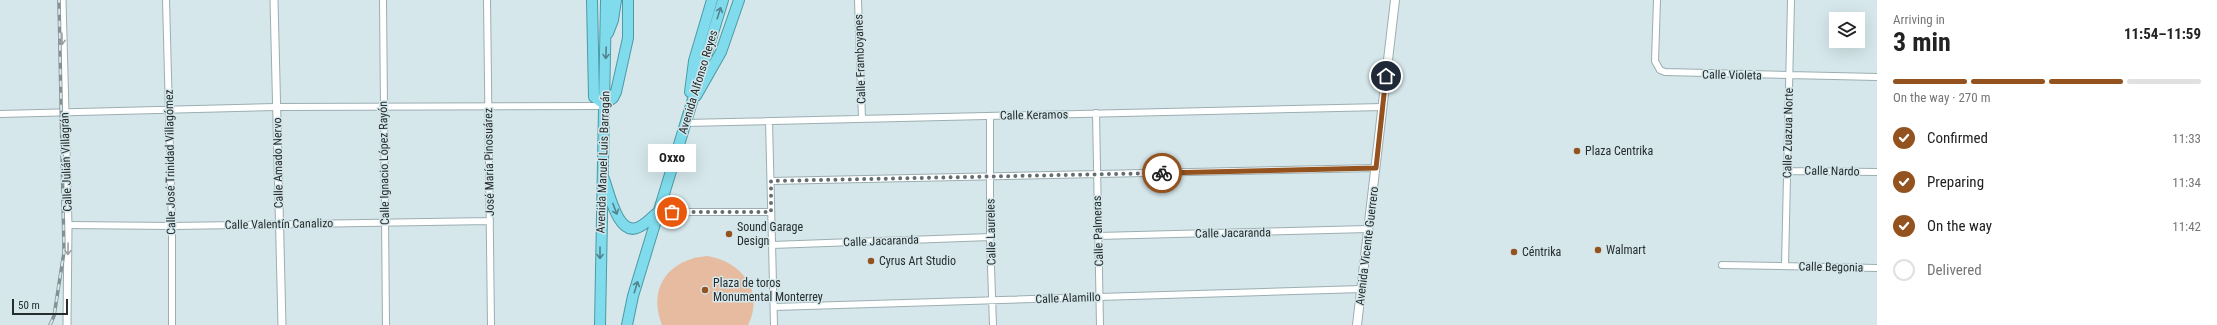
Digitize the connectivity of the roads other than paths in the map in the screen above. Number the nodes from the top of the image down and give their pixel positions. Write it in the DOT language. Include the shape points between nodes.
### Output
graph roads {
  1 [pos="62,0"];
  2 [pos="166,0"];
  3 [pos="274,0"];
  4 [pos="383,0"];
  5 [pos="487,0"];
  6 [pos="592,0"];
  7 [pos="606,0"];
  8 [pos="616,0"];
  9 [pos="628,0"];
  10 [pos="712,0"];
  11 [pos="723,0"];
  12 [pos="739,0"];
  13 [pos="858,0"];
  14 [pos="1395,0"];
  15 [pos="1657,0"];
  16 [pos="1791,0"];
  17 [pos="606,37"];
  18 [pos="1790,76"];
  19 [pos="1877,77"];
  20 [pos="690,104"];
  21 [pos="488,105"];
  22 [pos="604,105"];
  23 [pos="383,106"];
  24 [pos="276,107"];
  25 [pos="1383,107"];
  26 [pos="169,110"];
  27 [pos="64,112"];
  28 [pos="1096,113"];
  29 [pos="0,114"];
  30 [pos="990,116"];
  31 [pos="862,119"];
  32 [pos="770,121"];
  33 [pos="685,123"];
  34 [pos="1376,168"];
  35 [pos="1787,171"];
  36 [pos="1877,172"];
  37 [pos="602,173"];
  38 [pos="1096,175"];
  39 [pos="990,177"];
  40 [pos="771,181"];
  41 [pos="658,212"];
  42 [pos="771,212"];
  43 [pos="385,221"];
  44 [pos="490,221"];
  45 [pos="68,224"];
  46 [pos="279,224"];
  47 [pos="172,226"];
  48 [pos="1368,230"];
  49 [pos="1098,236"];
  50 [pos="990,237"];
  51 [pos="772,245"];
  52 [pos="1722,265"];
  53 [pos="1785,266"];
  54 [pos="1877,268"];
  55 [pos="1362,289"];
  56 [pos="1099,296"];
  57 [pos="993,300"];
  58 [pos="774,307"];
  59 [pos="68,325"];
  60 [pos="172,325"];
  61 [pos="282,325"];
  62 [pos="386,325"];
  63 [pos="491,325"];
  64 [pos="600,325"];
  65 [pos="627,325"];
  66 [pos="774,325"];
  67 [pos="993,325"];
  68 [pos="1100,325"];
  69 [pos="1357,325"];
  1 -- 27 [label="street, Calle Julián Villagrán, one-way"];
  2 -- 26 [label="street, Calle José Trinidad Villagómez"];
  3 -- 24 [label="street, Calle Amado Nervo"];
  4 -- 23 [label="street, Calle Ignacio López Rayón"];
  5 -- 21 [label="street, José María Pinosuárez"];
  6 -- 22 [label="highway" via="594,97"];
  7 -- 17 [label="highway, Avenida Manuel Luis Barragán"];
  8 -- 17 [label="highway" via="614,20"];
  9 -- 22 [label="highway" via="626,50 616,92"];
  10 -- 20 [label="highway" via="694,61"];
  20 -- 11 [label="highway, Avenida Alfonso Reyes, one-way"];
  12 -- 20 [label="highway" via="718,59"];
  13 -- 31 [label="street, Calle Framboyanes"];
  14 -- 25 [label="main road, Avenida Vicente Guerrero"];
  15 -- 18 [label="street, Calle Violeta" via="1655,57 1660,70 1671,74"];
  16 -- 18 [label="street, Calle Zuazua Norte"];
  17 -- 22 [label="highway, Avenida Manuel Luis Barragán, one-way"];
  18 -- 19 [label="street, Calle Violeta"];
  18 -- 35 [label="street, Calle Zuazua Norte"];
  20 -- 33 [label="highway, Avenida Alfonso Reyes"];
  21 -- 22 [label="street"];
  21 -- 23 [label="street"];
  21 -- 44 [label="street, José María Pinosuárez"];
  22 -- 37 [label="highway, Avenida Manuel Luis Barragán"];
  23 -- 24 [label="street"];
  23 -- 43 [label="street, Calle Ignacio López Rayón"];
  24 -- 26 [label="street"];
  24 -- 46 [label="street, Calle Amado Nervo"];
  25 -- 28 [label="street, Calle Keramos"];
  25 -- 34 [label="main road, Avenida Vicente Guerrero"];
  26 -- 27 [label="street"];
  26 -- 47 [label="street, Calle José Trinidad Villagómez"];
  27 -- 29 [label="street"];
  27 -- 45 [label="street, Calle Julián Villagrán"];
  28 -- 30 [label="street, Calle Keramos"];
  28 -- 38 [label="street, Calle Palmeras"];
  30 -- 31 [label="street, Calle Keramos"];
  30 -- 39 [label="street, Calle Laureles"];
  31 -- 32 [label="street, Calle Keramos"];
  32 -- 33 [label="street, Calle Keramos"];
  32 -- 40 [label="street"];
  33 -- 41 [label="highway, Avenida Alfonso Reyes"];
  34 -- 38 [label="street"];
  34 -- 48 [label="main road, Avenida Vicente Guerrero"];
  35 -- 36 [label="street, Calle Nardo"];
  35 -- 53 [label="street, Calle Zuazua Norte"];
  37 -- 41 [label="highway, one-way" via="620,220 626,228 629,230 639,227"];
  37 -- 64 [label="highway, Avenida Manuel Luis Barragán, one-way"];
  38 -- 39 [label="street"];
  38 -- 49 [label="street, Calle Palmeras"];
  39 -- 40 [label="street"];
  39 -- 50 [label="street, Calle Laureles"];
  40 -- 42 [label="street"];
  41 -- 42 [label="street"];
  65 -- 41 [label="highway, Avenida Alfonso Reyes, one-way"];
  42 -- 51 [label="street"];
  43 -- 44 [label="street, Calle Valentín Canalizo"];
  43 -- 46 [label="street, Calle Valentín Canalizo"];
  43 -- 62 [label="street, Calle Ignacio López Rayón"];
  44 -- 63 [label="street, José María Pinosuárez"];
  45 -- 47 [label="street, Calle Valentín Canalizo"];
  45 -- 59 [label="street, Calle Julián Villagrán, one-way"];
  46 -- 47 [label="street, Calle Valentín Canalizo"];
  46 -- 61 [label="street, Calle Amado Nervo"];
  47 -- 60 [label="street, Calle José Trinidad Villagómez"];
  48 -- 49 [label="street, Calle Jacaranda"];
  48 -- 55 [label="main road, Avenida Vicente Guerrero"];
  49 -- 56 [label="street, Calle Palmeras"];
  50 -- 51 [label="street, Calle Jacaranda"];
  50 -- 57 [label="street, Calle Laureles"];
  51 -- 58 [label="street"];
  52 -- 53 [label="street, Calle Begonia"];
  53 -- 54 [label="street, Calle Begonia"];
  55 -- 56 [label="street, Calle Alamillo"];
  55 -- 69 [label="main road, Avenida Vicente Guerrero"];
  56 -- 57 [label="street, Calle Alamillo"];
  56 -- 68 [label="street, Calle Palmeras"];
  57 -- 58 [label="street, Calle Alamillo"];
  57 -- 67 [label="street, Calle Laureles"];
  58 -- 66 [label="street"];
}
